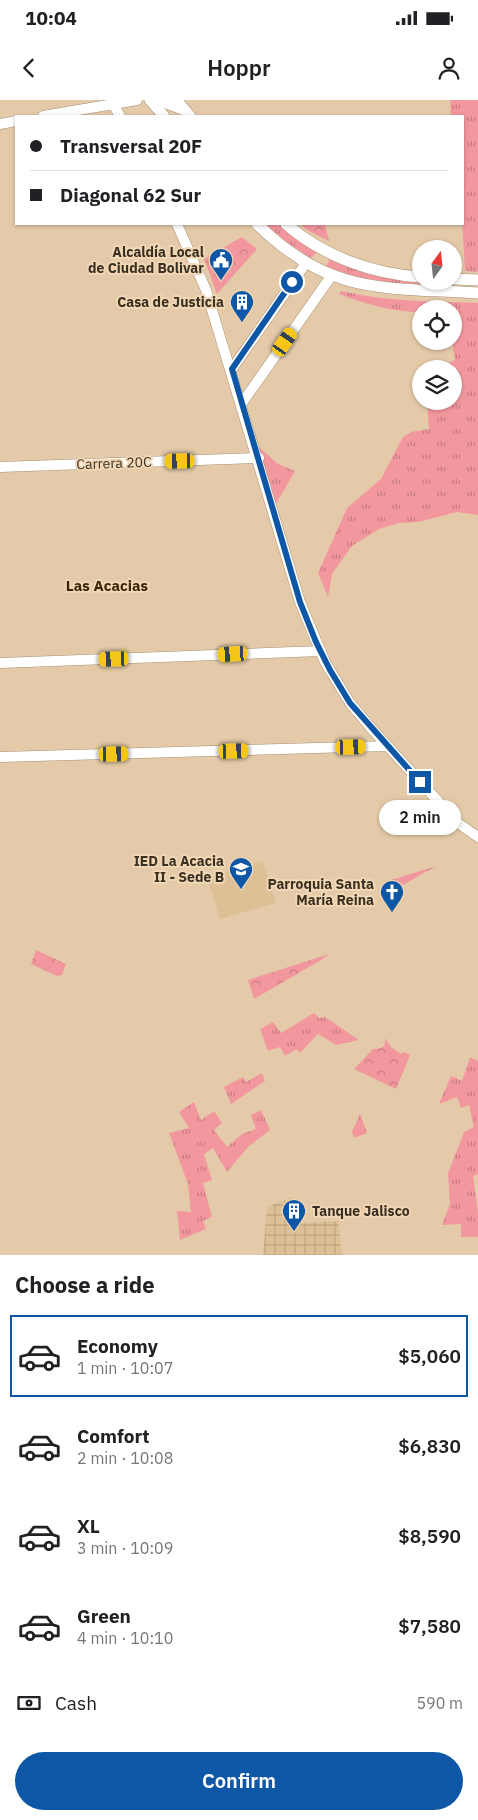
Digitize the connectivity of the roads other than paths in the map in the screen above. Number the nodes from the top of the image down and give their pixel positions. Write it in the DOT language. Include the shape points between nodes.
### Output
graph roads {
  1 [pos="137,100"];
  2 [pos="150,100"];
  3 [pos="157,100"];
  4 [pos="176,100"];
  5 [pos="114,104"];
  6 [pos="187,113"];
  7 [pos="49,115"];
  8 [pos="120,115"];
  9 [pos="163,115"];
  10 [pos="15,121"];
  11 [pos="0,124"];
  12 [pos="178,225"];
  13 [pos="258,225"];
  14 [pos="287,225"];
  15 [pos="306,263"];
  16 [pos="332,276"];
  17 [pos="412,276"];
  18 [pos="462,279"];
  19 [pos="478,280"];
  20 [pos="478,293"];
  21 [pos="232,369"];
  22 [pos="242,403"];
  23 [pos="259,458"];
  24 [pos="0,466"];
  25 [pos="320,651"];
  26 [pos="0,663"];
  27 [pos="387,746"];
  28 [pos="0,757"];
  29 [pos="478,837"];
  1 -- 5 [label="street"];
  2 -- 9 [label="main road"];
  3 -- 6 [label="street"];
  4 -- 6 [label="main road"];
  5 -- 7 [label="street"];
  5 -- 8 [label="street"];
  10 -- 11 [label="street"];
  12 -- 21 [label="street" via="198,266"];
  13 -- 15 [label="main road"];
  14 -- 17 [label="main road" via="312,243 346,260 383,272"];
  15 -- 16 [label="main road"];
  15 -- 21 [label="street"];
  16 -- 20 [label="main road" via="376,288"];
  16 -- 22 [label="street"];
  18 -- 19 [label="main road"];
  21 -- 22 [label="street"];
  22 -- 23 [label="street"];
  23 -- 24 [label="street, Carrera 20C"];
  23 -- 25 [label="street" via="300,602"];
  25 -- 26 [label="street"];
  25 -- 27 [label="street" via="350,703"];
  27 -- 28 [label="street"];
  27 -- 29 [label="street" via="458,823"];
}
